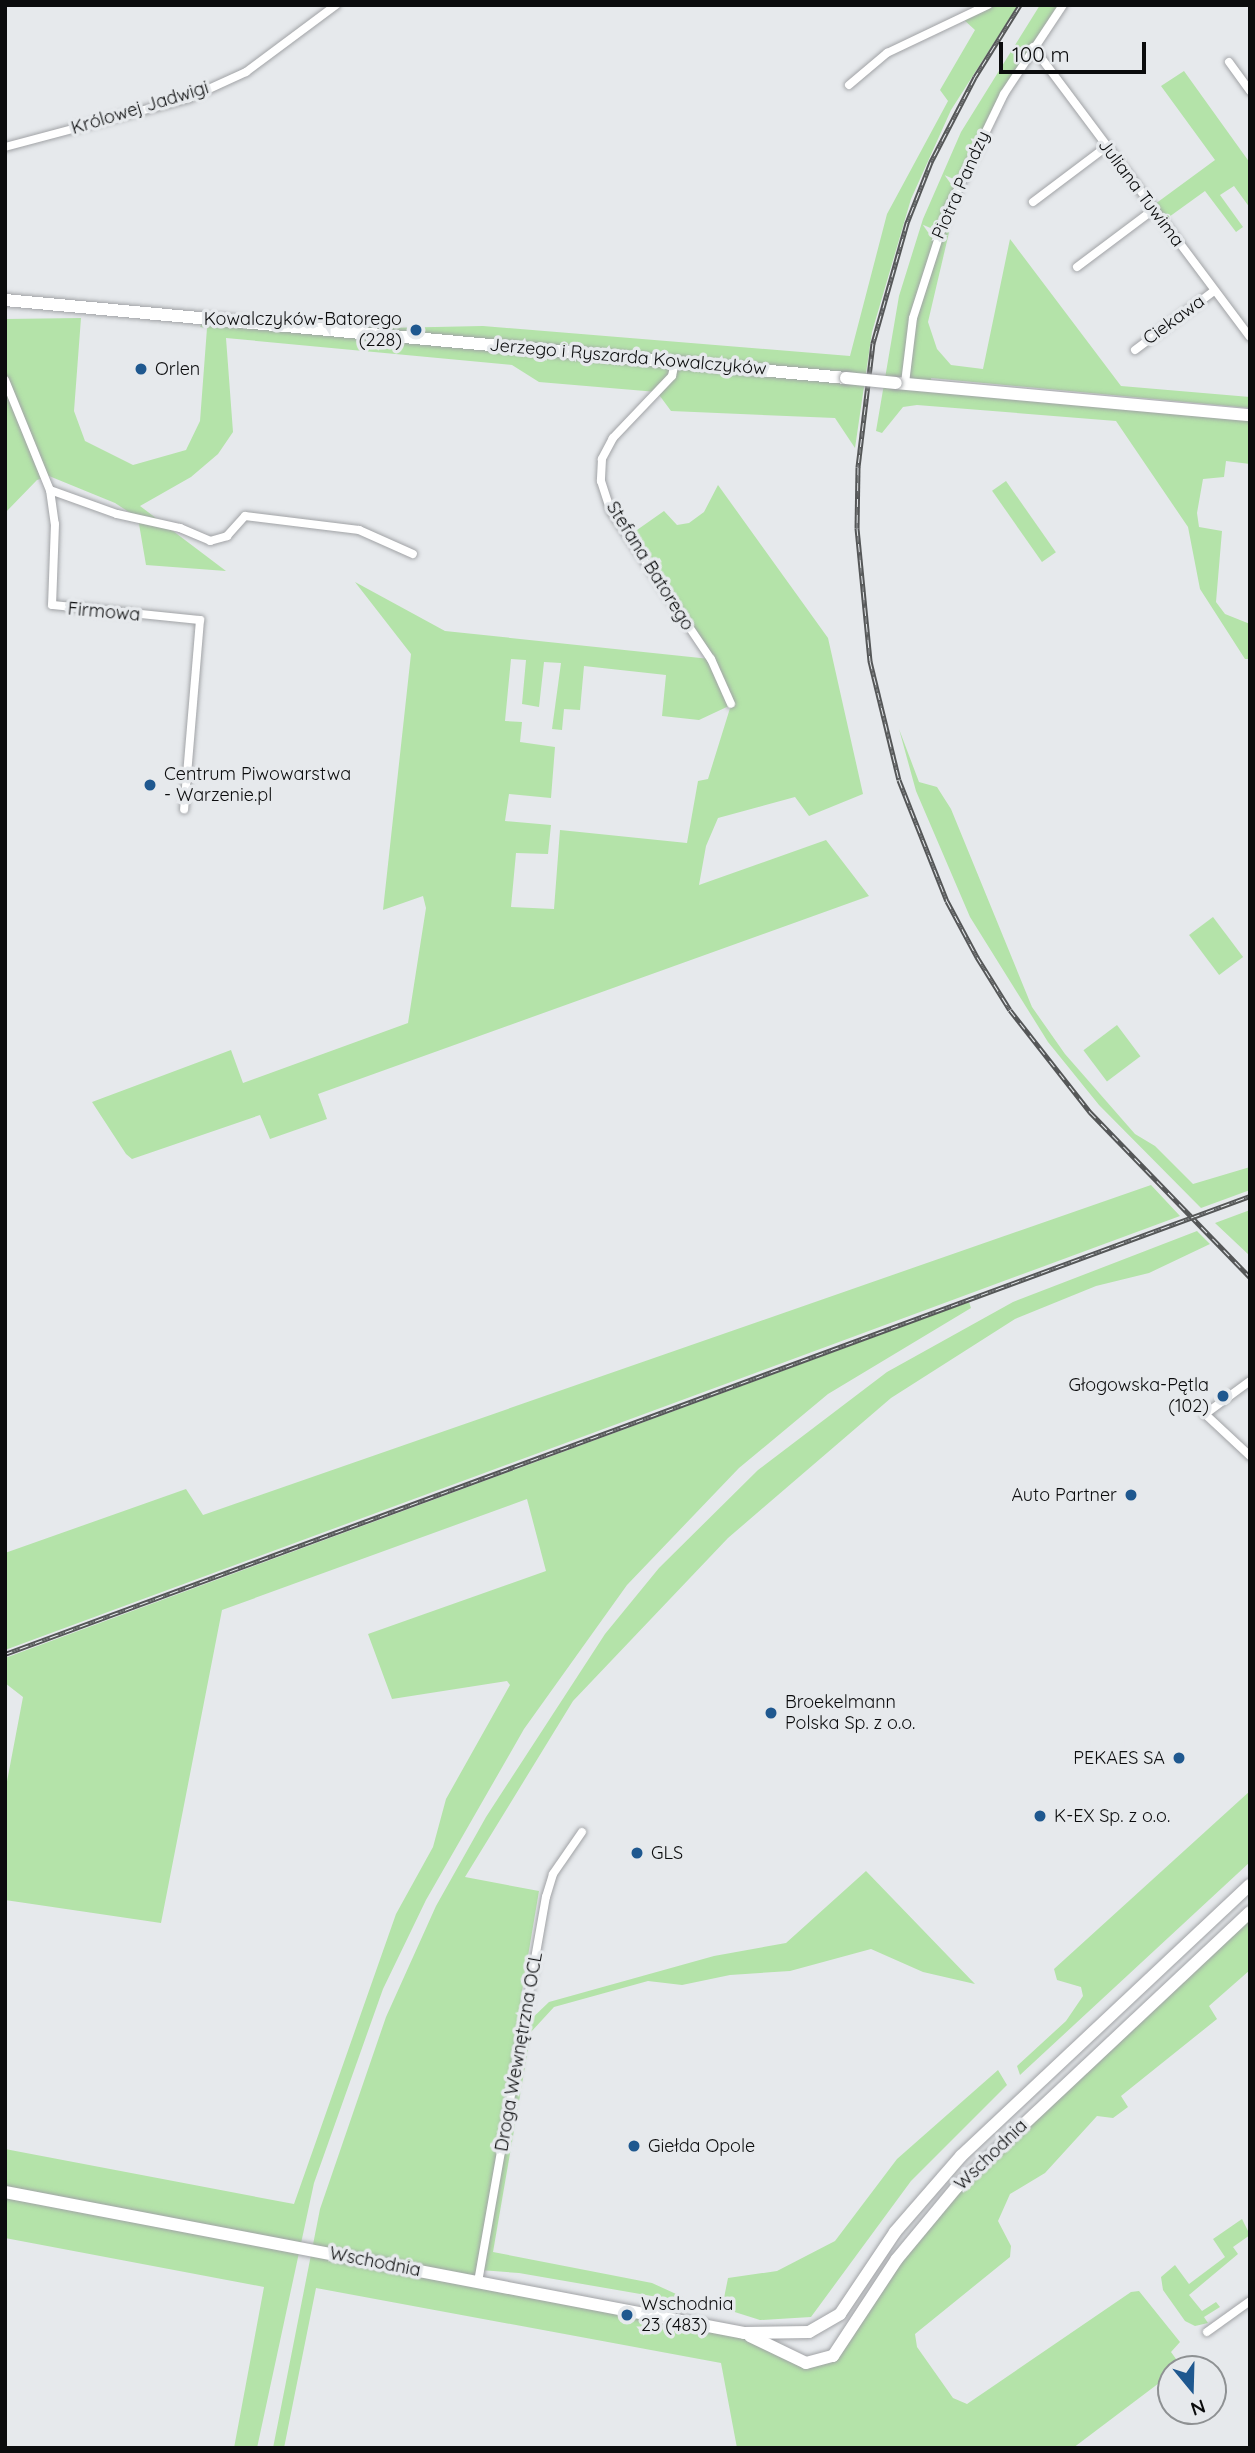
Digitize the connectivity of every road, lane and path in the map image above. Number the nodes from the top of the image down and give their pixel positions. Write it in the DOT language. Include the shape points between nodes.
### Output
graph roads {
  1 [pos="336,5"];
  2 [pos="1063,5"];
  3 [pos="983,6"];
  4 [pos="1033,47"];
  5 [pos="1228,62"];
  6 [pos="849,85"];
  7 [pos="1250,91"];
  8 [pos="5,147"];
  9 [pos="1106,147"];
  10 [pos="1033,202"];
  11 [pos="1153,210"];
  12 [pos="1077,267"];
  13 [pos="1214,291"];
  14 [pos="5,300"];
  15 [pos="1250,337"];
  16 [pos="1135,350"];
  17 [pos="675,362"];
  18 [pos="5,380"];
  19 [pos="900,383"];
  20 [pos="1250,415"];
  21 [pos="50,490"];
  22 [pos="413,554"];
  23 [pos="732,704"];
  24 [pos="184,809"];
  25 [pos="1250,1381"];
  26 [pos="1250,1456"];
  27 [pos="582,1832"];
  28 [pos="1250,1885"];
  29 [pos="1250,1912"];
  30 [pos="5,2192"];
  31 [pos="478,2281"];
  32 [pos="1250,2301"];
  33 [pos="1206,2332"];
  34 [pos="744,2333"];
  1 -- 8 [label="street, Królowej Jadwigi" via="246,72 188,98"];
  2 -- 4 [label="street, Piotra Pandzy"];
  3 -- 6 [label="street" via="887,53"];
  4 -- 9 [label="street, Juliana Tuwima"];
  4 -- 19 [label="street, Piotra Pandzy" via="988,124 947,212 913,318"];
  5 -- 7 [label="street"];
  9 -- 10 [label="street"];
  9 -- 11 [label="street, Juliana Tuwima"];
  11 -- 12 [label="street"];
  11 -- 13 [label="street, Juliana Tuwima"];
  13 -- 15 [label="street, Juliana Tuwima"];
  13 -- 16 [label="street, Ciekawa"];
  14 -- 17 [label="street, Jerzego i Ryszarda Kowalczyków"];
  17 -- 19 [label="street, Jerzego i Ryszarda Kowalczyków, bridge"];
  17 -- 23 [label="street, Stefana Batorego" via="672,376 613,438 602,459 601,481 611,511 710,659"];
  18 -- 21 [label="street, Firmowa"];
  19 -- 20 [label="street, Jerzego i Ryszarda Kowalczyków"];
  21 -- 22 [label="street" via="210,541 227,536 245,516 359,530"];
  21 -- 24 [label="street, Firmowa" via="55,524 52,605 200,620"];
  25 -- 26 [label="street" via="1205,1414"];
  27 -- 31 [label="street, Droga Wewnętrzna OCL" via="553,1874 546,1897"];
  28 -- 34 [label="street, Wschodnia" via="939,2178 835,2320 802,2333"];
  29 -- 34 [label="street, Wschodnia" via="956,2188 897,2259 833,2356 817,2363 803,2362"];
  30 -- 31 [label="street, Wschodnia"];
  31 -- 34 [label="street, Wschodnia"];
  32 -- 33 [label="street"];
}
